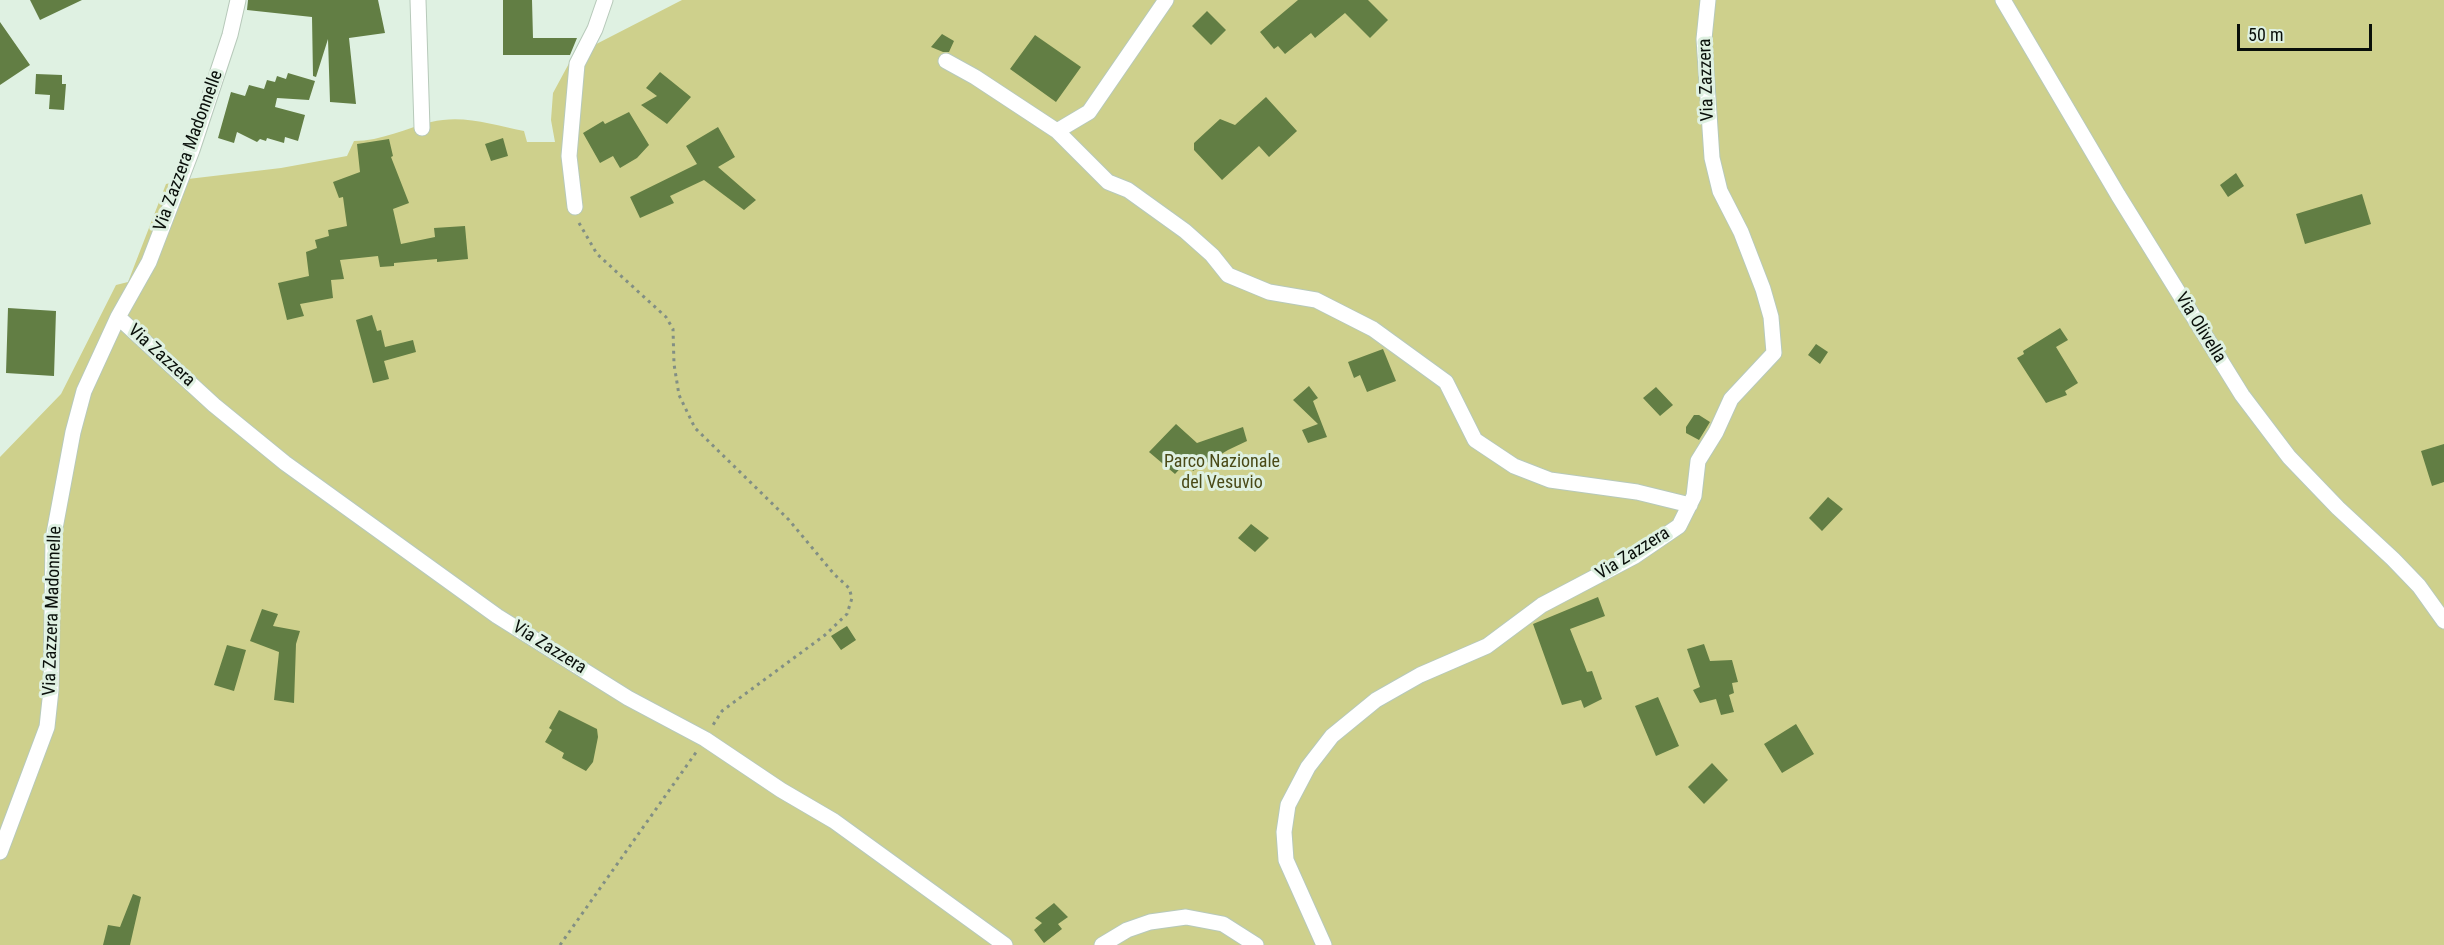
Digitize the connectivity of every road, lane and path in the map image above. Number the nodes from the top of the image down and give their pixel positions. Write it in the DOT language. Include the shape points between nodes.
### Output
graph roads {
  1 [pos="238,0"];
  2 [pos="418,0"];
  3 [pos="605,0"];
  4 [pos="1167,0"];
  5 [pos="1708,0"];
  6 [pos="2003,0"];
  7 [pos="946,61"];
  8 [pos="422,128"];
  9 [pos="1057,131"];
  10 [pos="575,207"];
  11 [pos="118,316"];
  12 [pos="1690,505"];
  13 [pos="2444,621"];
  14 [pos="705,739"];
  15 [pos="0,852"];
  16 [pos="560,945"];
  17 [pos="1005,945"];
  18 [pos="1102,945"];
  19 [pos="1256,945"];
  20 [pos="1324,945"];
  1 -- 11 [label="street, Via Zazzera Madonnelle" via="188,161 149,262"];
  2 -- 8 [label="street"];
  3 -- 10 [label="street" via="577,64 569,156"];
  4 -- 9 [label="street" via="1089,112"];
  5 -- 12 [label="street, Via Zazzera" via="1704,39 1712,158 1720,191 1763,289 1771,316 1774,353 1731,399 1698,460"];
  6 -- 13 [label="street, Via Olivella" via="2242,394 2289,457 2419,586"];
  7 -- 9 [label="street"];
  9 -- 12 [label="street" via="1108,182 1128,190 1176,225 1212,255 1228,275 1269,292 1316,300 1373,329 1446,382 1475,440 1514,466 1550,480 1637,492"];
  10 -- 14 [label="path" via="580,227 597,254 666,317 673,329 679,395 695,428 789,520 849,588 852,598 848,614 722,711"];
  11 -- 14 [label="street, Via Zazzera" via="214,405 324,492 497,616 628,698"];
  11 -- 15 [label="street, Via Zazzera Madonnelle" via="84,391 61,490 52,549 47,727"];
  12 -- 20 [label="street, Via Zazzera" via="1679,526 1635,556 1542,605 1487,646 1420,675 1376,700 1332,736 1297,785 1288,805 1284,832 1286,860"];
  14 -- 16 [label="path"];
  14 -- 17 [label="street, Via Zazzera" via="834,821"];
  18 -- 19 [label="street" via="1150,922 1186,917 1223,924"];
}
